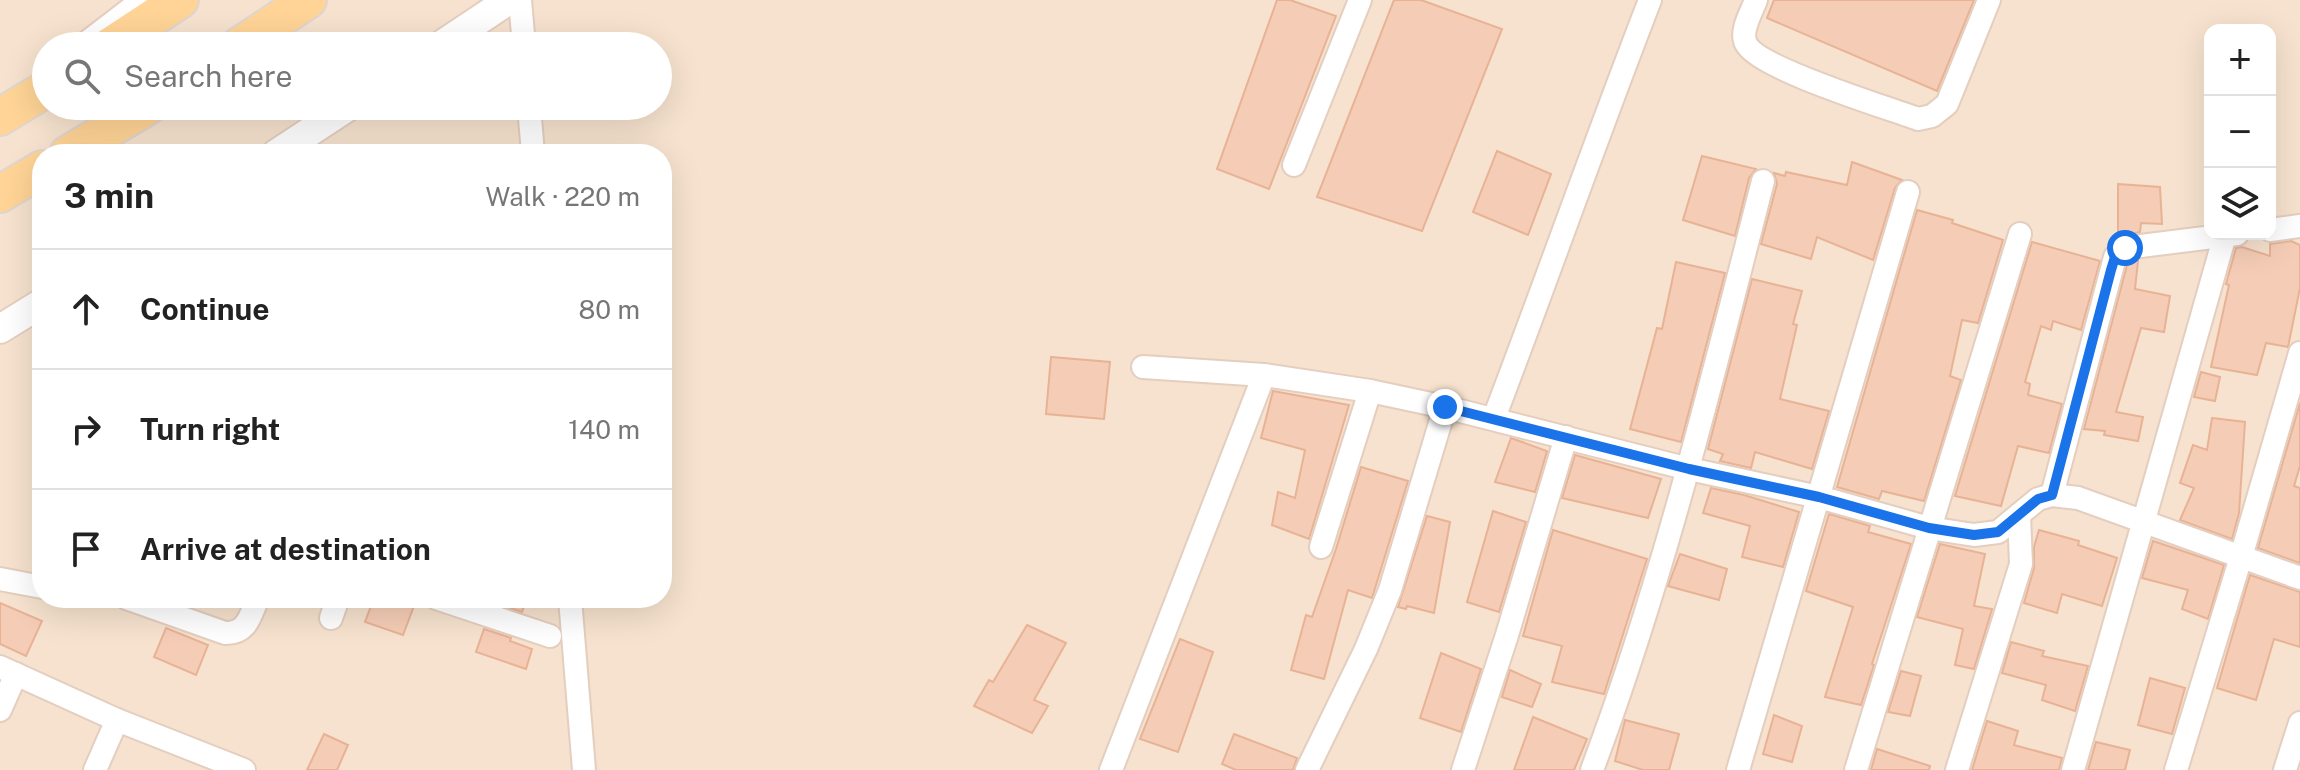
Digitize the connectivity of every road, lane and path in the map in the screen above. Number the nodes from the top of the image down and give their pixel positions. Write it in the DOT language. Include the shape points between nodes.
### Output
graph roads {
  1 [pos="147,0"];
  2 [pos="180,0"];
  3 [pos="308,0"];
  4 [pos="509,0"];
  5 [pos="520,0"];
  6 [pos="1360,0"];
  7 [pos="1650,0"];
  8 [pos="1756,0"];
  9 [pos="1989,0"];
  10 [pos="105,32"];
  11 [pos="131,32"];
  12 [pos="260,32"];
  13 [pos="461,32"];
  14 [pos="523,32"];
  15 [pos="32,92"];
  16 [pos="32,98"];
  17 [pos="5,114"];
  18 [pos="125,120"];
  19 [pos="328,120"];
  20 [pos="530,120"];
  21 [pos="85,144"];
  22 [pos="291,144"];
  23 [pos="532,144"];
  24 [pos="1294,165"];
  25 [pos="32,175"];
  26 [pos="1763,181"];
  27 [pos="1908,192"];
  28 [pos="0,194"];
  29 [pos="2300,226"];
  30 [pos="2276,229"];
  31 [pos="2020,234"];
  32 [pos="2204,238"];
  33 [pos="2229,240"];
  34 [pos="32,309"];
  35 [pos="0,329"];
  36 [pos="2300,353"];
  37 [pos="1143,367"];
  38 [pos="1264,375"];
  39 [pos="1370,391"];
  40 [pos="1445,407"];
  41 [pos="1494,418"];
  42 [pos="1566,437"];
  43 [pos="1689,469"];
  44 [pos="2052,495"];
  45 [pos="1819,497"];
  46 [pos="2019,515"];
  47 [pos="2144,522"];
  48 [pos="1929,528"];
  49 [pos="1321,547"];
  50 [pos="2241,557"];
  51 [pos="2300,578"];
  52 [pos="0,579"];
  53 [pos="32,585"];
  54 [pos="154,608"];
  55 [pos="253,608"];
  56 [pos="466,608"];
  57 [pos="571,608"];
  58 [pos="550,636"];
  59 [pos="8,671"];
  60 [pos="0,710"];
  61 [pos="117,720"];
  62 [pos="2300,723"];
  63 [pos="233,768"];
  64 [pos="95,770"];
  65 [pos="584,770"];
  66 [pos="1111,770"];
  67 [pos="1307,770"];
  68 [pos="1463,770"];
  69 [pos="1592,770"];
  70 [pos="1738,770"];
  71 [pos="1856,770"];
  72 [pos="1957,770"];
  73 [pos="2073,770"];
  74 [pos="2176,770"];
  75 [pos="2285,770"];
  1 -- 10 [label="street"];
  2 -- 11 [label="main road"];
  3 -- 12 [label="main road"];
  4 -- 13 [label="street"];
  5 -- 14 [label="street"];
  6 -- 24 [label="street"];
  7 -- 41 [label="street"];
  8 -- 9 [label="street" via="1744,32 1751,51 1791,74 1918,119 1947,104"];
  15 -- 17 [label="street"];
  16 -- 17 [label="main road"];
  18 -- 21 [label="main road"];
  19 -- 22 [label="street"];
  20 -- 23 [label="street"];
  25 -- 28 [label="main road"];
  26 -- 43 [label="street"];
  27 -- 45 [label="street"];
  29 -- 30 [label="street"];
  31 -- 48 [label="street"];
  32 -- 44 [label="street" via="2125,248 2115,257"];
  33 -- 47 [label="street"];
  34 -- 35 [label="street"];
  36 -- 50 [label="street"];
  37 -- 38 [label="street"];
  38 -- 39 [label="street"];
  38 -- 66 [label="street"];
  39 -- 40 [label="street"];
  39 -- 49 [label="street"];
  40 -- 41 [label="street"];
  40 -- 67 [label="street" via="1390,590"];
  41 -- 42 [label="street"];
  42 -- 43 [label="street"];
  42 -- 68 [label="street"];
  43 -- 45 [label="street"];
  43 -- 69 [label="street" via="1624,685"];
  44 -- 46 [label="street"];
  44 -- 47 [label="street" via="2078,498"];
  45 -- 48 [label="street"];
  45 -- 70 [label="street"];
  46 -- 48 [label="street" via="1998,532 1974,535"];
  46 -- 72 [label="street" via="2021,564"];
  47 -- 50 [label="street"];
  47 -- 73 [label="street"];
  48 -- 71 [label="street"];
  50 -- 51 [label="street"];
  50 -- 74 [label="street"];
  52 -- 53 [label="street"];
  54 -- 55 [label="street" via="235,634 243,630"];
  56 -- 58 [label="street"];
  57 -- 65 [label="street"];
  59 -- 60 [label="street"];
  59 -- 61 [label="street"];
  61 -- 63 [label="street"];
  61 -- 64 [label="street"];
  62 -- 75 [label="street"];
}
